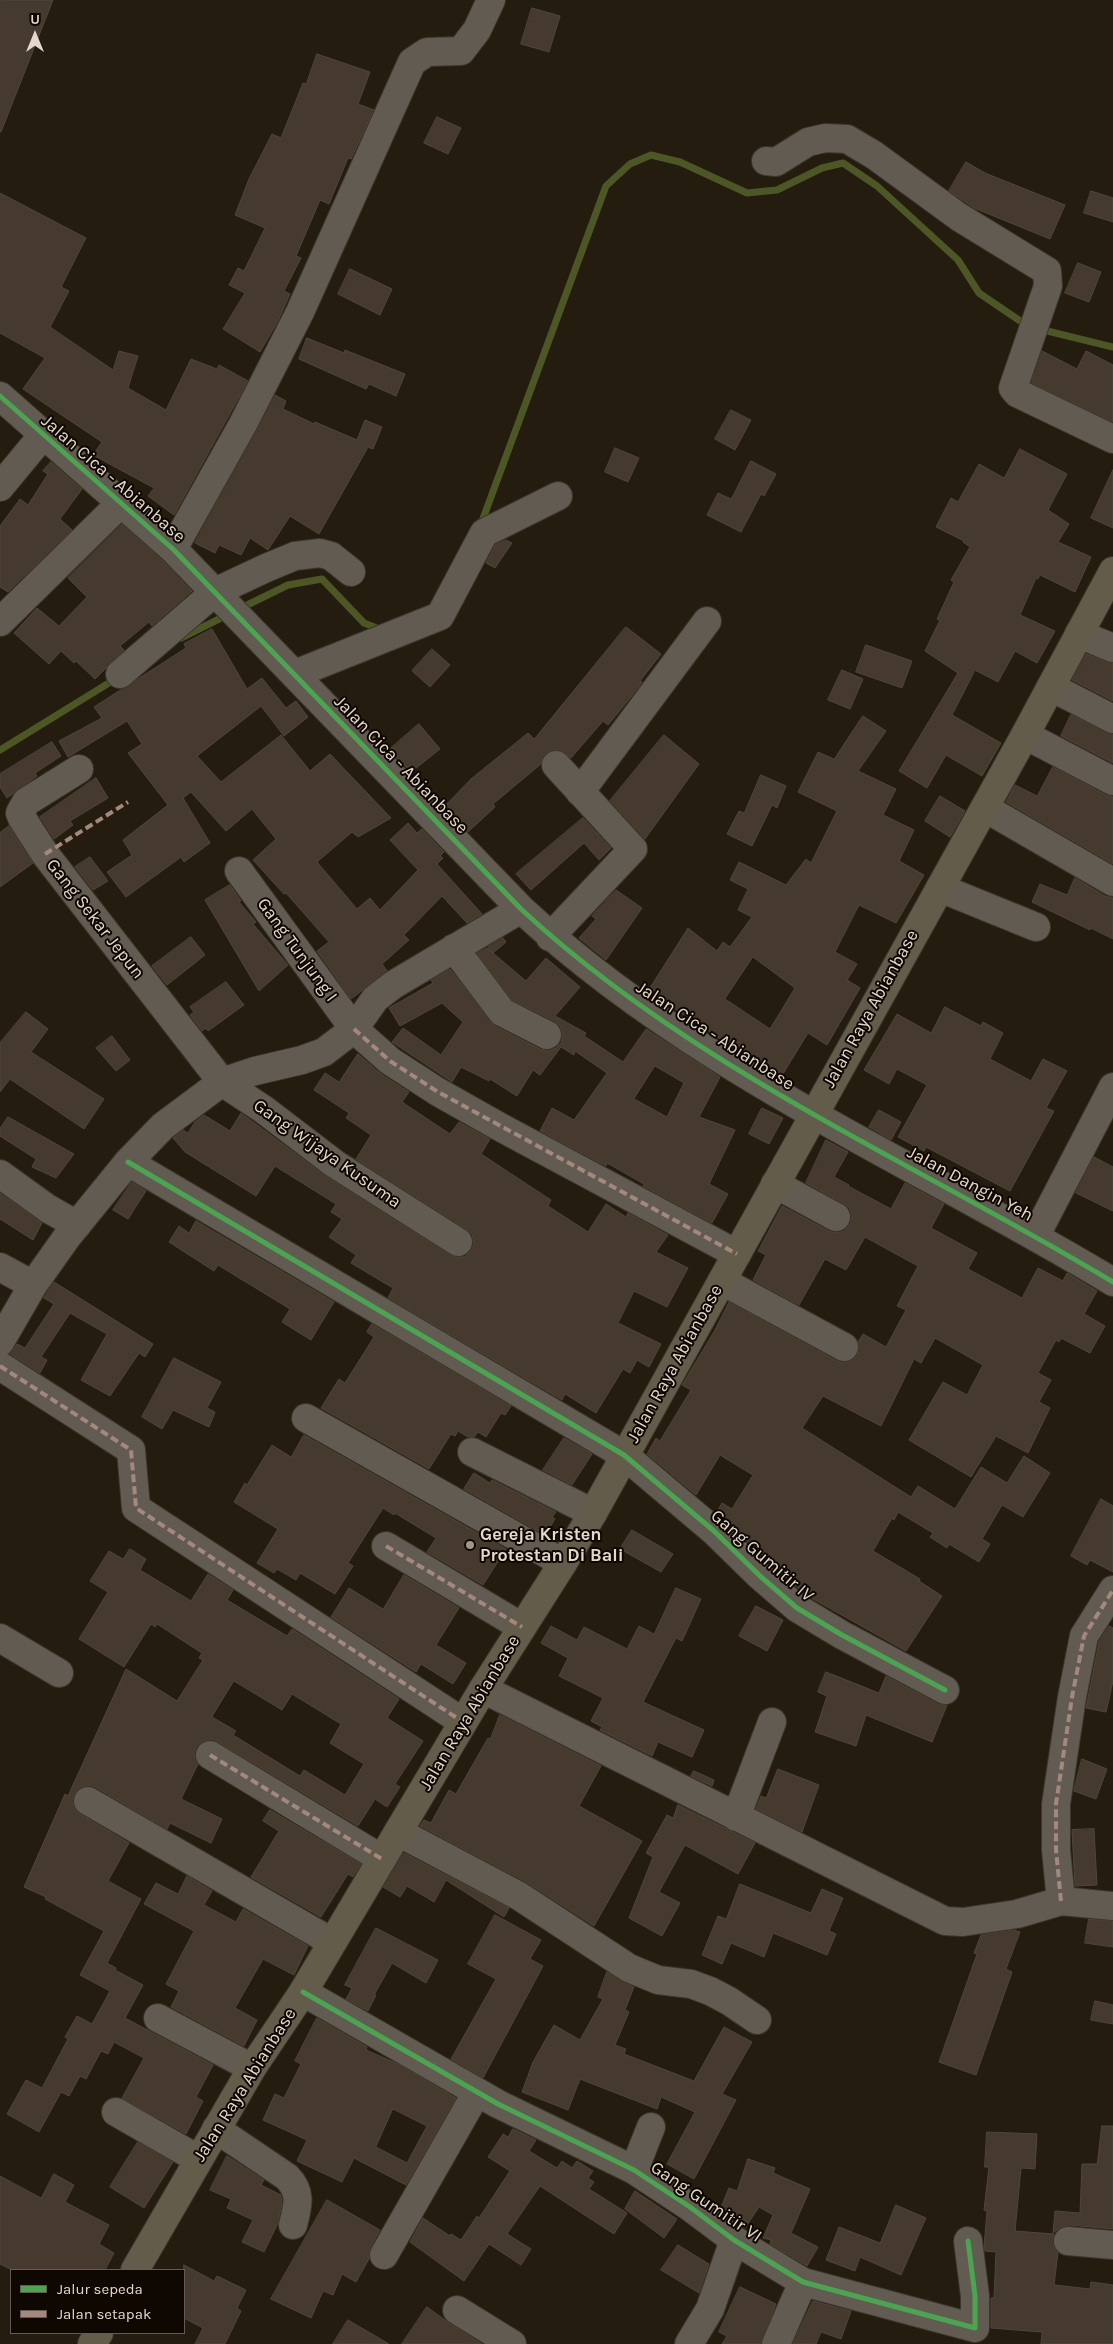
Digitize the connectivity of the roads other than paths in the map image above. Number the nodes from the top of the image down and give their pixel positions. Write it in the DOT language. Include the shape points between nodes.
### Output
graph roads {
  1 [pos="491,0"];
  2 [pos="766,161"];
  3 [pos="0,396"];
  4 [pos="43,436"];
  5 [pos="1113,439"];
  6 [pos="0,487"];
  7 [pos="558,496"];
  8 [pos="121,503"];
  9 [pos="173,549"];
  10 [pos="351,572"];
  11 [pos="1111,579"];
  12 [pos="218,596"];
  13 [pos="707,621"];
  14 [pos="0,622"];
  15 [pos="1079,634"];
  16 [pos="1113,648"];
  17 [pos="120,674"];
  18 [pos="295,674"];
  19 [pos="1051,687"];
  20 [pos="1113,719"];
  21 [pos="1025,735"];
  22 [pos="556,765"];
  23 [pos="79,769"];
  24 [pos="1113,781"];
  25 [pos="580,792"];
  26 [pos="985,808"];
  27 [pos="239,871"];
  28 [pos="1113,882"];
  29 [pos="940,888"];
  30 [pos="521,909"];
  31 [pos="1036,928"];
  32 [pos="550,937"];
  33 [pos="454,948"];
  34 [pos="354,1029"];
  35 [pos="547,1035"];
  36 [pos="222,1082"];
  37 [pos="1113,1087"];
  38 [pos="812,1115"];
  39 [pos="128,1162"];
  40 [pos="0,1174"];
  41 [pos="775,1184"];
  42 [pos="836,1216"];
  43 [pos="77,1225"];
  44 [pos="1036,1235"];
  45 [pos="458,1242"];
  46 [pos="737,1254"];
  47 [pos="0,1267"];
  48 [pos="722,1281"];
  49 [pos="1113,1282"];
  50 [pos="33,1285"];
  51 [pos="0,1342"];
  52 [pos="844,1347"];
  53 [pos="0,1366"];
  54 [pos="306,1418"];
  55 [pos="472,1452"];
  56 [pos="624,1455"];
  57 [pos="592,1513"];
  58 [pos="386,1546"];
  59 [pos="563,1563"];
  60 [pos="1113,1590"];
  61 [pos="522,1627"];
  62 [pos="0,1638"];
  63 [pos="59,1673"];
  64 [pos="483,1689"];
  65 [pos="945,1690"];
  66 [pos="464,1722"];
  67 [pos="772,1722"];
  68 [pos="210,1755"];
  69 [pos="88,1801"];
  70 [pos="736,1817"];
  71 [pos="398,1832"];
  72 [pos="382,1859"];
  73 [pos="1062,1900"];
  74 [pos="1113,1906"];
  75 [pos="332,1942"];
  76 [pos="303,1992"];
  77 [pos="158,2018"];
  78 [pos="757,2020"];
  79 [pos="252,2068"];
  80 [pos="477,2092"];
  81 [pos="116,2112"];
  82 [pos="651,2127"];
  83 [pos="216,2129"];
  84 [pos="198,2159"];
  85 [pos="634,2170"];
  86 [pos="293,2226"];
  87 [pos="734,2240"];
  88 [pos="968,2241"];
  89 [pos="1068,2241"];
  90 [pos="1113,2245"];
  91 [pos="384,2255"];
  92 [pos="136,2269"];
  93 [pos="803,2282"];
  94 [pos="457,2310"];
  95 [pos="971,2333"];
  96 [pos="512,2344"];
  97 [pos="689,2344"];
  98 [pos="776,2344"];
  1 -- 9 [label="street" via="477,30 461,51 427,52 412,62 300,312 243,424"];
  2 -- 5 [label="street" via="776,162 808,142 825,138 847,139 959,218 1047,271 1048,286 1013,384 1017,393"];
  3 -- 4 [label="street, Jalan Cica - Abianbase"];
  4 -- 6 [label="street"];
  4 -- 8 [label="street, Jalan Cica - Abianbase"];
  7 -- 18 [label="street" via="484,532 440,616"];
  8 -- 9 [label="street, Jalan Cica - Abianbase"];
  8 -- 14 [label="street"];
  9 -- 12 [label="street, Jalan Cica - Abianbase"];
  10 -- 12 [label="street" via="331,556 310,553 266,568"];
  11 -- 15 [label="main road, Jalan Raya Abianbase"];
  12 -- 17 [label="street"];
  12 -- 18 [label="street, Jalan Cica - Abianbase"];
  13 -- 25 [label="street"];
  15 -- 16 [label="street"];
  15 -- 19 [label="main road, Jalan Raya Abianbase"];
  18 -- 30 [label="street, Jalan Cica - Abianbase"];
  19 -- 20 [label="street"];
  19 -- 21 [label="main road, Jalan Raya Abianbase"];
  21 -- 24 [label="street"];
  21 -- 26 [label="main road, Jalan Raya Abianbase"];
  22 -- 25 [label="street"];
  23 -- 36 [label="street, Gang Sekar Jepun" via="26,802 20,813 22,818 45,854"];
  25 -- 32 [label="street" via="633,849"];
  26 -- 28 [label="street"];
  26 -- 29 [label="main road, Jalan Raya Abianbase"];
  27 -- 34 [label="street, Gang Tunjung I"];
  29 -- 31 [label="street"];
  29 -- 38 [label="main road, Jalan Raya Abianbase"];
  30 -- 32 [label="street, Jalan Cica - Abianbase"];
  30 -- 33 [label="street"];
  32 -- 38 [label="street, Jalan Cica - Abianbase" via="649,1012"];
  33 -- 34 [label="street" via="375,999"];
  33 -- 35 [label="street" via="502,1012"];
  34 -- 36 [label="street" via="316,1055"];
  34 -- 46 [label="street, Gang Tunjung I" via="390,1061 438,1092"];
  36 -- 39 [label="street" via="163,1126"];
  36 -- 45 [label="street, Gang Wijaya Kusuma" via="335,1164"];
  37 -- 44 [label="street"];
  38 -- 41 [label="main road, Jalan Raya Abianbase"];
  38 -- 44 [label="street, Jalan Dangin Yeh"];
  39 -- 43 [label="street"];
  39 -- 56 [label="street, Gang Gumitir IV"];
  40 -- 43 [label="street"];
  41 -- 42 [label="street"];
  41 -- 46 [label="main road, Jalan Raya Abianbase"];
  43 -- 50 [label="street"];
  44 -- 49 [label="street, Jalan Dangin Yeh"];
  46 -- 48 [label="main road, Jalan Raya Abianbase"];
  47 -- 50 [label="street"];
  48 -- 52 [label="street"];
  48 -- 56 [label="main road, Jalan Raya Abianbase"];
  50 -- 51 [label="street"];
  53 -- 66 [label="street" via="131,1450 136,1508"];
  54 -- 59 [label="street"];
  55 -- 57 [label="street"];
  56 -- 57 [label="main road, Jalan Raya Abianbase"];
  56 -- 65 [label="street, Gang Gumitir IV" via="798,1608"];
  57 -- 59 [label="main road, Jalan Raya Abianbase"];
  58 -- 61 [label="street"];
  59 -- 61 [label="main road, Jalan Raya Abianbase"];
  60 -- 73 [label="street" via="1084,1636 1072,1697 1056,1804 1056,1850"];
  61 -- 64 [label="main road, Jalan Raya Abianbase"];
  62 -- 63 [label="street"];
  64 -- 66 [label="main road, Jalan Raya Abianbase"];
  64 -- 70 [label="street"];
  66 -- 71 [label="main road, Jalan Raya Abianbase"];
  67 -- 70 [label="street"];
  68 -- 72 [label="street"];
  69 -- 75 [label="street"];
  70 -- 73 [label="street" via="945,1921 963,1922 1017,1914"];
  71 -- 72 [label="main road, Jalan Raya Abianbase"];
  71 -- 78 [label="street" via="519,1896 629,1968 658,1980 691,1984 710,1991"];
  72 -- 75 [label="main road, Jalan Raya Abianbase"];
  73 -- 74 [label="street"];
  75 -- 76 [label="main road, Jalan Raya Abianbase"];
  76 -- 79 [label="main road, Jalan Raya Abianbase"];
  76 -- 80 [label="street, Gang Gumitir VI"];
  77 -- 79 [label="street"];
  79 -- 83 [label="main road, Jalan Raya Abianbase"];
  80 -- 85 [label="street, Gang Gumitir VI"];
  80 -- 91 [label="street"];
  81 -- 84 [label="street"];
  82 -- 85 [label="street"];
  83 -- 84 [label="main road, Jalan Raya Abianbase"];
  83 -- 86 [label="street" via="294,2184 298,2200"];
  84 -- 92 [label="main road, Jalan Raya Abianbase"];
  85 -- 87 [label="street, Gang Gumitir VI"];
  87 -- 93 [label="street, Gang Gumitir VI"];
  87 -- 97 [label="street" via="710,2309"];
  88 -- 95 [label="street" via="975,2296"];
  89 -- 90 [label="street"];
  93 -- 95 [label="street, Gang Gumitir VI"];
  93 -- 98 [label="street"];
  94 -- 96 [label="street"];
}
